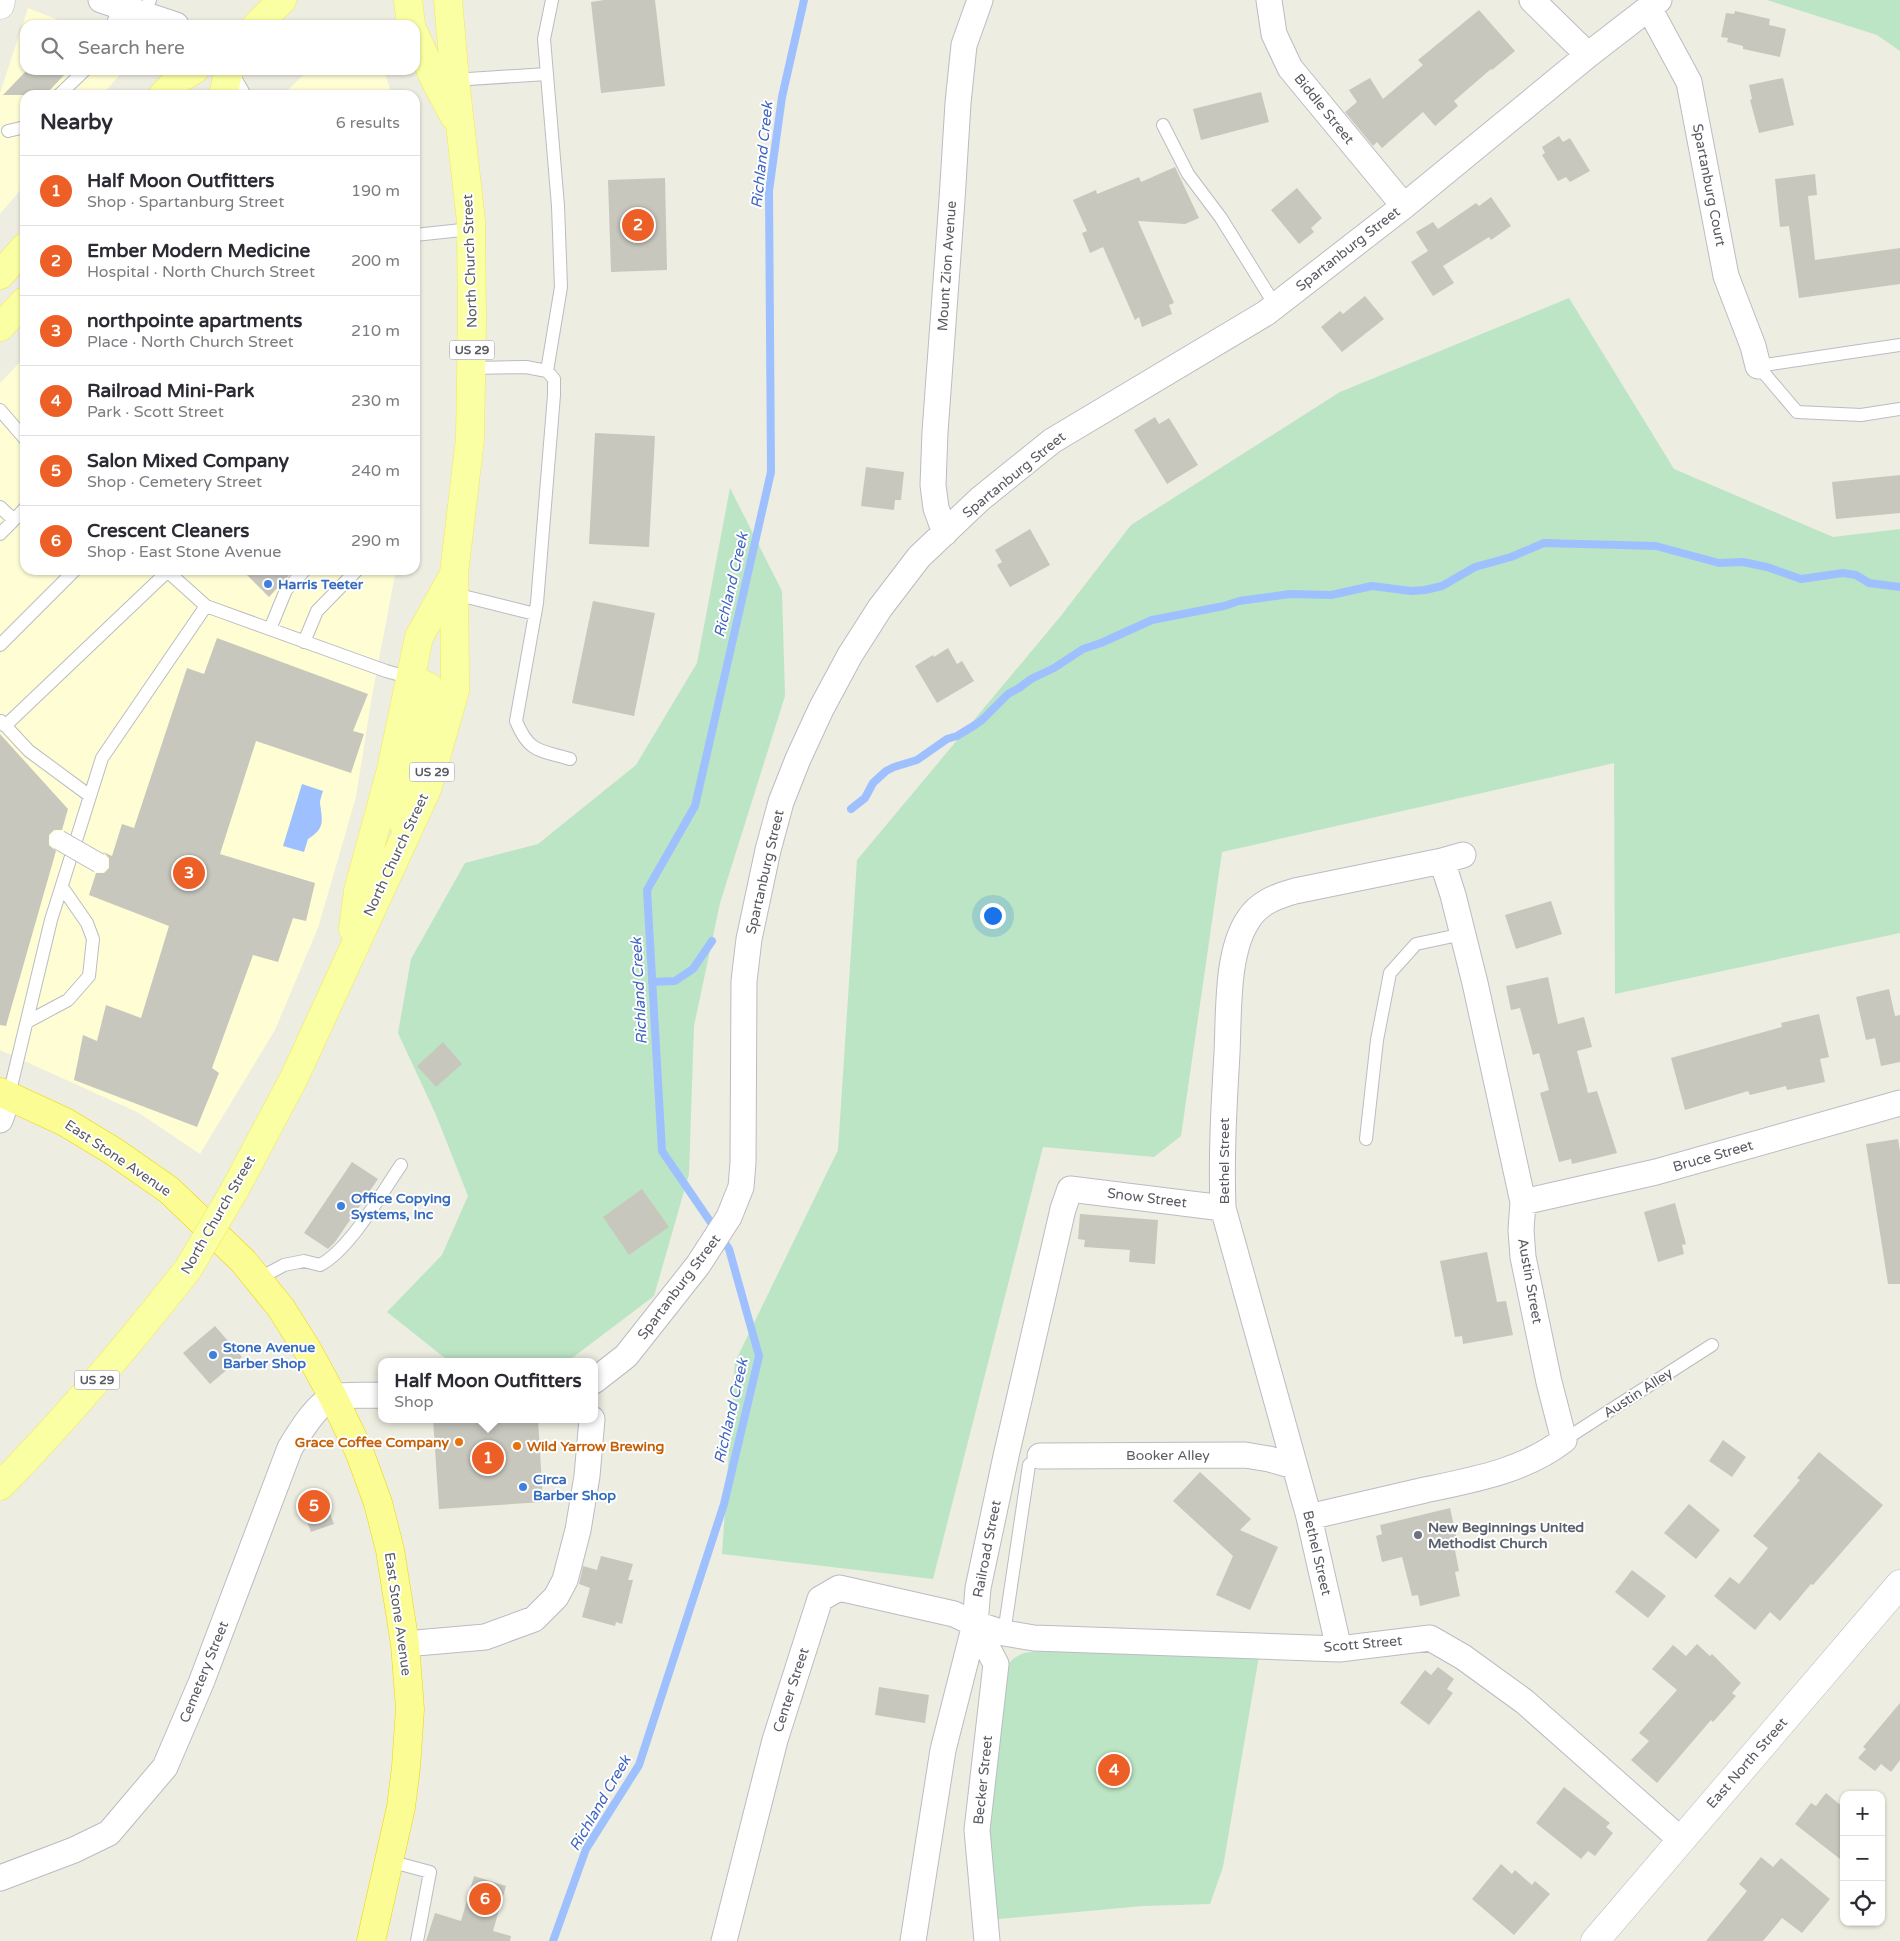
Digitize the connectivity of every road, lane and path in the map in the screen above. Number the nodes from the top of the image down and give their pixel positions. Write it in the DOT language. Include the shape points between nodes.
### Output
graph roads {
  1 [pos="2,0"];
  2 [pos="282,0"];
  3 [pos="408,0"];
  4 [pos="448,0"];
  5 [pos="552,0"];
  6 [pos="980,0"];
  7 [pos="1269,0"];
  8 [pos="1532,0"];
  9 [pos="1654,4"];
  10 [pos="0,5"];
  11 [pos="125,9"];
  12 [pos="160,20"];
  13 [pos="262,20"];
  14 [pos="410,20"];
  15 [pos="420,43"];
  16 [pos="1588,55"];
  17 [pos="547,74"];
  18 [pos="80,75"];
  19 [pos="186,75"];
  20 [pos="229,75"];
  21 [pos="233,75"];
  22 [pos="445,81"];
  23 [pos="64,90"];
  24 [pos="168,90"];
  25 [pos="224,90"];
  26 [pos="241,90"];
  27 [pos="1163,125"];
  28 [pos="20,128"];
  29 [pos="8,131"];
  30 [pos="1404,206"];
  31 [pos="471,228"];
  32 [pos="420,234"];
  33 [pos="20,253"];
  34 [pos="0,275"];
  35 [pos="20,306"];
  36 [pos="1276,306"];
  37 [pos="0,327"];
  38 [pos="1900,345"];
  39 [pos="1758,366"];
  40 [pos="472,368"];
  41 [pos="547,371"];
  42 [pos="1900,409"];
  43 [pos="0,410"];
  44 [pos="20,433"];
  45 [pos="0,507"];
  46 [pos="20,513"];
  47 [pos="14,520"];
  48 [pos="945,533"];
  49 [pos="0,534"];
  50 [pos="69,575"];
  51 [pos="163,575"];
  52 [pos="171,575"];
  53 [pos="300,575"];
  54 [pos="352,575"];
  55 [pos="451,586"];
  56 [pos="206,606"];
  57 [pos="535,614"];
  58 [pos="270,629"];
  59 [pos="304,642"];
  60 [pos="0,645"];
  61 [pos="411,678"];
  62 [pos="3,723"];
  63 [pos="570,759"];
  64 [pos="90,796"];
  65 [pos="59,840"];
  66 [pos="1453,858"];
  67 [pos="393,861"];
  68 [pos="99,864"];
  69 [pos="62,887"];
  70 [pos="1463,934"];
  71 [pos="349,958"];
  72 [pos="27,1022"];
  73 [pos="5,1093"];
  74 [pos="1900,1103"];
  75 [pos="0,1120"];
  76 [pos="1366,1140"];
  77 [pos="401,1165"];
  78 [pos="1070,1188"];
  79 [pos="1523,1202"];
  80 [pos="1223,1208"];
  81 [pos="258,1279"];
  82 [pos="1712,1344"];
  83 [pos="598,1379"];
  84 [pos="378,1395"];
  85 [pos="333,1397"];
  86 [pos="592,1423"];
  87 [pos="1564,1440"];
  88 [pos="1040,1456"];
  89 [pos="1294,1466"];
  90 [pos="0,1486"];
  91 [pos="1309,1516"];
  92 [pos="1900,1584"];
  93 [pos="975,1624"];
  94 [pos="1004,1633"];
  95 [pos="405,1644"];
  96 [pos="1339,1649"];
  97 [pos="1681,1840"];
  98 [pos="389,1861"];
  99 [pos="0,1878"];
  100 [pos="372,1941"];
  101 [pos="417,1941"];
  102 [pos="724,1941"];
  103 [pos="913,1941"];
  104 [pos="986,1941"];
  105 [pos="1595,1941"];
  1 -- 10 [label="main road"];
  2 -- 13 [label="main road"];
  3 -- 14 [label="main road"];
  4 -- 22 [label="main road, North Church Street / US 29"];
  5 -- 17 [label="lane" via="544,39"];
  6 -- 48 [label="street, Mount Zion Avenue" via="964,45 936,423 933,485 936,508"];
  7 -- 30 [label="street, Biddle Street" via="1274,34 1290,68"];
  8 -- 16 [label="street"];
  9 -- 16 [label="street, Spartanburg Street"];
  9 -- 39 [label="street, Spartanburg Court" via="1689,82 1726,276"];
  11 -- 12 [label="street"];
  15 -- 22 [label="main road, North Church Street / US 29"];
  16 -- 30 [label="street, Spartanburg Street"];
  17 -- 22 [label="lane"];
  17 -- 41 [label="lane" via="561,287"];
  18 -- 23 [label="lane"];
  19 -- 24 [label="main road"];
  20 -- 25 [label="main road"];
  21 -- 26 [label="lane"];
  22 -- 31 [label="main road, North Church Street / US 29" via="460,128"];
  27 -- 36 [label="lane" via="1188,174 1221,218"];
  28 -- 29 [label="lane"];
  30 -- 36 [label="street, Spartanburg Street"];
  31 -- 32 [label="lane"];
  31 -- 40 [label="main road, North Church Street / US 29"];
  33 -- 34 [label="main road"];
  35 -- 37 [label="main road"];
  36 -- 48 [label="street, Spartanburg Street" via="1052,441 980,499"];
  38 -- 39 [label="lane"];
  39 -- 42 [label="lane" via="1797,412 1860,415"];
  40 -- 41 [label="lane" via="526,367"];
  40 -- 55 [label="main road, North Church Street / US 29" via="470,440"];
  41 -- 57 [label="lane" via="554,379 554,395"];
  43 -- 44 [label="lane"];
  45 -- 47 [label="lane"];
  46 -- 47 [label="lane"];
  47 -- 49 [label="lane"];
  48 -- 83 [label="street, Spartanburg Street" via="919,557 880,608 850,655 821,709 781,802 748,947 744,981 743,1163 741,1187 729,1217 698,1265 626,1356"];
  50 -- 60 [label="lane"];
  51 -- 62 [label="lane"];
  52 -- 56 [label="lane"];
  53 -- 58 [label="lane" via="286,590"];
  54 -- 59 [label="lane" via="317,611"];
  55 -- 57 [label="lane"];
  55 -- 61 [label="main road, North Church Street / US 29" via="419,637"];
  55 -- 67 [label="main road, North Church Street / US 29" via="455,690 427,790"];
  56 -- 58 [label="lane"];
  56 -- 64 [label="lane" via="102,758"];
  57 -- 63 [label="lane" via="516,721 523,738 535,749"];
  58 -- 59 [label="lane"];
  59 -- 61 [label="lane"];
  61 -- 67 [label="main road" via="430,687 429,708 410,777"];
  61 -- 71 [label="main road, North Church Street / US 29" via="391,770 358,890"];
  62 -- 64 [label="lane" via="29,751"];
  64 -- 69 [label="lane"];
  65 -- 68 [label="street, bridge"];
  66 -- 70 [label="street, Austin Street" via="1453,895"];
  66 -- 80 [label="street, Bethel Street" via="1295,890 1276,896 1249,918 1235,948 1230,990 1222,1161"];
  67 -- 71 [label="main road, North Church Street / US 29"];
  69 -- 72 [label="lane"];
  69 -- 72 [label="lane" via="87,923 92,939 89,976 68,1000"];
  70 -- 76 [label="lane" via="1416,944 1390,973 1377,1040"];
  70 -- 79 [label="street, Austin Street"];
  71 -- 90 [label="main road, North Church Street / US 29, bridge" via="294,1078 188,1269 132,1340"];
  72 -- 73 [label="lane"];
  73 -- 75 [label="street"];
  73 -- 81 [label="highway, East Stone Avenue" via="65,1122 169,1190"];
  74 -- 79 [label="street, Bruce Street" via="1656,1172"];
  77 -- 81 [label="lane" via="330,1260 320,1265 304,1261 284,1266"];
  78 -- 80 [label="street, Snow Street"];
  78 -- 93 [label="street, Railroad Street" via="1006,1456 978,1588"];
  79 -- 87 [label="street, Austin Street" via="1522,1257"];
  80 -- 89 [label="street, Bethel Street"];
  81 -- 85 [label="highway, East Stone Avenue" via="281,1308"];
  82 -- 87 [label="lane, Austin Alley"];
  84 -- 85 [label="street"];
  85 -- 95 [label="highway, East Stone Avenue" via="359,1451 378,1504 390,1550"];
  85 -- 99 [label="street, Cemetery Street" via="316,1410 290,1448 201,1683 165,1767 109,1833"];
  86 -- 95 [label="street" via="578,1530 565,1580 556,1597 534,1619 484,1637"];
  87 -- 91 [label="street" via="1526,1464 1463,1482"];
  88 -- 89 [label="street, Booker Alley" via="1245,1455"];
  88 -- 94 [label="lane" via="1029,1464"];
  89 -- 91 [label="street, Bethel Street"];
  91 -- 96 [label="street, Bethel Street"];
  92 -- 97 [label="main road, East North Street"];
  93 -- 94 [label="street, Scott Street"];
  93 -- 102 [label="street, Center Street" via="954,1614 838,1588 820,1598 776,1740"];
  93 -- 103 [label="street, Railroad Street" via="943,1750"];
  93 -- 104 [label="street, Becker Street" via="996,1664 977,1830"];
  94 -- 96 [label="street, Scott Street" via="1034,1638"];
  95 -- 98 [label="highway, East Stone Avenue" via="410,1709 406,1767"];
  96 -- 97 [label="street, Scott Street" via="1430,1638 1463,1657 1525,1702"];
  97 -- 105 [label="main road, East North Street"];
  98 -- 100 [label="highway, East Stone Avenue"];
  98 -- 101 [label="lane" via="430,1872"];
}
